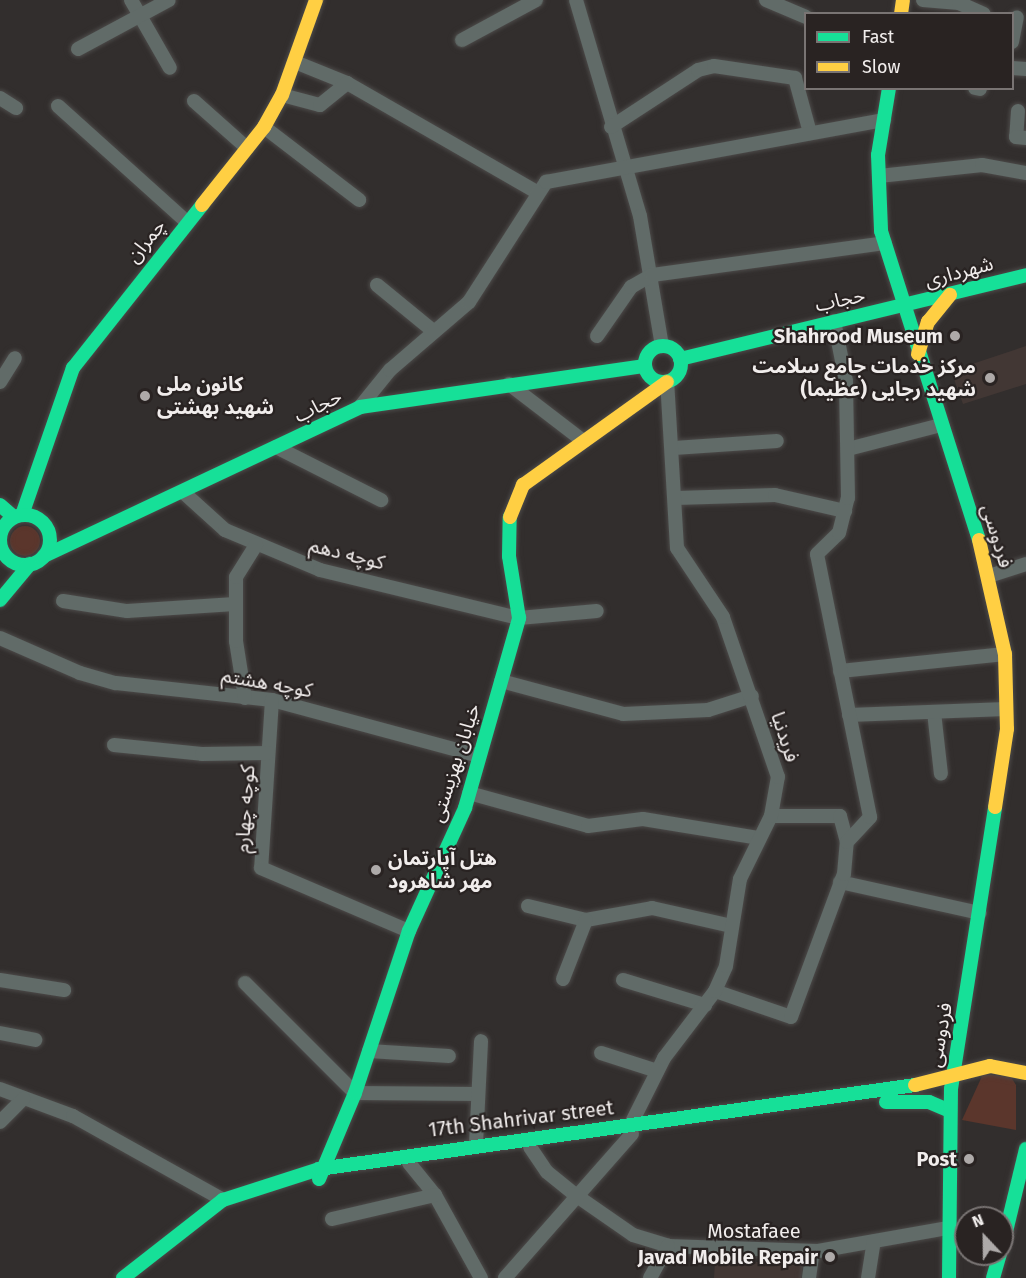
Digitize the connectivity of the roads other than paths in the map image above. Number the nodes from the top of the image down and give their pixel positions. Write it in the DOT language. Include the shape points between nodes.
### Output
graph roads {
  1 [pos="131,0"];
  2 [pos="169,0"];
  3 [pos="316,0"];
  4 [pos="536,0"];
  5 [pos="576,0"];
  6 [pos="766,0"];
  7 [pos="923,0"];
  8 [pos="979,12"];
  9 [pos="140,14"];
  10 [pos="804,16"];
  11 [pos="1018,16"];
  12 [pos="1014,33"];
  13 [pos="462,40"];
  14 [pos="78,49"];
  15 [pos="295,62"];
  16 [pos="170,68"];
  17 [pos="347,83"];
  18 [pos="889,90"];
  19 [pos="282,95"];
  20 [pos="0,98"];
  21 [pos="194,101"];
  22 [pos="58,106"];
  23 [pos="16,108"];
  24 [pos="1018,111"];
  25 [pos="884,120"];
  26 [pos="264,127"];
  27 [pos="611,128"];
  28 [pos="810,133"];
  29 [pos="1026,138"];
  30 [pos="247,148"];
  31 [pos="625,164"];
  32 [pos="1026,173"];
  33 [pos="879,177"];
  34 [pos="538,193"];
  35 [pos="359,200"];
  36 [pos="187,222"];
  37 [pos="885,243"];
  38 [pos="652,274"];
  39 [pos="1026,274"];
  40 [pos="376,285"];
  41 [pos="950,295"];
  42 [pos="903,308"];
  43 [pos="834,321"];
  44 [pos="432,330"];
  45 [pos="597,336"];
  46 [pos="663,346"];
  47 [pos="918,354"];
  48 [pos="15,358"];
  49 [pos="680,359"];
  50 [pos="647,364"];
  51 [pos="0,382"];
  52 [pos="667,382"];
  53 [pos="509,384"];
  54 [pos="360,407"];
  55 [pos="601,425"];
  56 [pos="941,425"];
  57 [pos="582,440"];
  58 [pos="777,441"];
  59 [pos="276,447"];
  60 [pos="674,448"];
  61 [pos="848,449"];
  62 [pos="183,492"];
  63 [pos="676,498"];
  64 [pos="381,500"];
  65 [pos="0,505"];
  66 [pos="844,511"];
  67 [pos="18,516"];
  68 [pos="1,526"];
  69 [pos="100,530"];
  70 [pos="48,532"];
  71 [pos="0,544"];
  72 [pos="256,545"];
  73 [pos="44,556"];
  74 [pos="30,564"];
  75 [pos="1026,564"];
  76 [pos="989,576"];
  77 [pos="0,600"];
  78 [pos="63,601"];
  79 [pos="235,604"];
  80 [pos="597,610"];
  81 [pos="519,618"];
  82 [pos="0,638"];
  83 [pos="1005,654"];
  84 [pos="840,671"];
  85 [pos="501,681"];
  86 [pos="752,696"];
  87 [pos="245,698"];
  88 [pos="272,700"];
  89 [pos="1006,709"];
  90 [pos="934,712"];
  91 [pos="849,715"];
  92 [pos="114,745"];
  93 [pos="268,753"];
  94 [pos="479,756"];
  95 [pos="941,774"];
  96 [pos="469,793"];
  97 [pos="771,816"];
  98 [pos="759,838"];
  99 [pos="847,842"];
  100 [pos="840,882"];
  101 [pos="528,906"];
  102 [pos="980,913"];
  103 [pos="586,920"];
  104 [pos="731,926"];
  105 [pos="409,931"];
  106 [pos="563,979"];
  107 [pos="0,980"];
  108 [pos="623,980"];
  109 [pos="245,983"];
  110 [pos="64,990"];
  111 [pos="715,991"];
  112 [pos="705,1005"];
  113 [pos="0,1033"];
  114 [pos="35,1040"];
  115 [pos="481,1041"];
  116 [pos="369,1051"];
  117 [pos="601,1053"];
  118 [pos="449,1056"];
  119 [pos="657,1071"];
  120 [pos="1026,1073"];
  121 [pos="952,1074"];
  122 [pos="0,1089"];
  123 [pos="355,1093"];
  124 [pos="477,1094"];
  125 [pos="23,1099"];
  126 [pos="950,1111"];
  127 [pos="0,1122"];
  128 [pos="631,1129"];
  129 [pos="476,1144"];
  130 [pos="530,1147"];
  131 [pos="1026,1149"];
  132 [pos="409,1163"];
  133 [pos="319,1175"];
  134 [pos="574,1194"];
  135 [pos="435,1195"];
  136 [pos="223,1200"];
  137 [pos="1012,1206"];
  138 [pos="332,1219"];
  139 [pos="947,1228"];
  140 [pos="874,1241"];
  141 [pos="668,1246"];
  142 [pos="813,1251"];
  143 [pos="950,1277"];
  144 [pos="123,1278"];
  145 [pos="136,1278"];
  146 [pos="481,1278"];
  147 [pos="505,1278"];
  148 [pos="650,1278"];
  149 [pos="809,1278"];
  150 [pos="868,1278"];
  1 -- 9 [label="street"];
  2 -- 9 [label="street"];
  3 -- 15 [label="main road, چمران"];
  4 -- 13 [label="street"];
  5 -- 27 [label="street"];
  6 -- 10 [label="street"];
  7 -- 8 [label="street" via="958,3"];
  9 -- 14 [label="street"];
  9 -- 16 [label="street"];
  11 -- 12 [label="street"];
  15 -- 17 [label="street"];
  15 -- 19 [label="main road, چمران"];
  17 -- 19 [label="street" via="320,105"];
  17 -- 34 [label="street"];
  18 -- 25 [label="main road, فردوسی"];
  19 -- 26 [label="main road, چمران"];
  20 -- 23 [label="street"];
  21 -- 30 [label="street"];
  22 -- 36 [label="street"];
  24 -- 29 [label="street" via="1016,137"];
  25 -- 28 [label="street"];
  25 -- 33 [label="main road, فردوسی"];
  26 -- 30 [label="main road, چمران"];
  26 -- 35 [label="street"];
  27 -- 28 [label="street" via="698,70 714,66 795,78"];
  27 -- 31 [label="street"];
  28 -- 31 [label="street"];
  30 -- 36 [label="main road, چمران"];
  31 -- 34 [label="street" via="546,182"];
  31 -- 38 [label="street"];
  32 -- 33 [label="street" via="982,165"];
  33 -- 37 [label="main road, فردوسی"];
  34 -- 44 [label="street" via="469,302"];
  36 -- 67 [label="main road, چمران" via="73,368"];
  37 -- 38 [label="street"];
  37 -- 42 [label="main road, فردوسی"];
  38 -- 45 [label="street" via="631,287"];
  38 -- 46 [label="street"];
  39 -- 41 [label="main road, شهرداری"];
  40 -- 44 [label="street"];
  41 -- 42 [label="main road, شهرداری"];
  41 -- 47 [label="main road" via="928,322"];
  42 -- 43 [label="main road, حجاب"];
  42 -- 47 [label="main road, فردوسی"];
  43 -- 49 [label="main road, حجاب"];
  43 -- 61 [label="street" via="846,381"];
  44 -- 54 [label="street"];
  46 -- 49 [label="main road"];
  46 -- 50 [label="main road"];
  47 -- 56 [label="main road, فردوسی"];
  48 -- 51 [label="street"];
  49 -- 52 [label="main road" via="680,370"];
  50 -- 52 [label="main road"];
  50 -- 53 [label="main road, حجاب"];
  50 -- 55 [label="main road, خیابان بهزیستی"];
  52 -- 55 [label="main road, خیابان بهزیستی"];
  52 -- 60 [label="street, فریدنیا"];
  53 -- 54 [label="main road, حجاب"];
  53 -- 57 [label="street"];
  54 -- 59 [label="main road, حجاب"];
  55 -- 57 [label="main road, خیابان بهزیستی"];
  56 -- 61 [label="street"];
  56 -- 76 [label="main road, فردوسی"];
  57 -- 81 [label="main road, خیابان بهزیستی" via="523,485 510,507 510,568"];
  58 -- 60 [label="street"];
  59 -- 62 [label="main road, حجاب"];
  59 -- 64 [label="street"];
  60 -- 63 [label="street, فریدنیا"];
  61 -- 66 [label="street"];
  62 -- 69 [label="main road, حجاب"];
  62 -- 72 [label="street, کوچه دهم" via="225,530"];
  63 -- 66 [label="street" via="775,495"];
  63 -- 86 [label="street, فریدنیا" via="677,548 723,617"];
  65 -- 67 [label="main road"];
  66 -- 84 [label="street" via="839,533 817,554"];
  67 -- 68 [label="main road"];
  67 -- 70 [label="main road" via="38,519"];
  68 -- 71 [label="main road"];
  69 -- 70 [label="main road"];
  69 -- 73 [label="main road, حجاب"];
  70 -- 73 [label="main road"];
  71 -- 74 [label="main road" via="7,558"];
  72 -- 79 [label="street" via="236,577"];
  72 -- 81 [label="street, کوچه دهم" via="320,570"];
  73 -- 74 [label="main road"];
  74 -- 77 [label="main road"];
  75 -- 76 [label="street"];
  76 -- 83 [label="main road, فردوسی"];
  78 -- 79 [label="street" via="127,611"];
  79 -- 87 [label="street"];
  80 -- 81 [label="street, کوچه دهم"];
  81 -- 85 [label="main road, خیابان بهزیستی"];
  82 -- 87 [label="street, کوچه هشتم" via="80,673"];
  83 -- 84 [label="street"];
  83 -- 89 [label="main road, فردوسی"];
  84 -- 91 [label="street"];
  85 -- 86 [label="street" via="622,714 708,710"];
  85 -- 94 [label="main road, خیابان بهزیستی"];
  86 -- 97 [label="street, فریدنیا" via="778,777"];
  87 -- 88 [label="street, کوچه هشتم"];
  88 -- 93 [label="street, کوچه چهارم"];
  88 -- 94 [label="street, کوچه هشتم"];
  89 -- 90 [label="street"];
  89 -- 102 [label="main road, فردوسی"];
  90 -- 91 [label="street"];
  90 -- 95 [label="street"];
  91 -- 99 [label="street" via="870,817"];
  92 -- 93 [label="street" via="202,754"];
  93 -- 105 [label="street, کوچه چهارم" via="261,868"];
  94 -- 96 [label="main road, خیابان بهزیستی"];
  96 -- 98 [label="street" via="588,826 662,822"];
  96 -- 105 [label="main road, خیابان بهزیستی"];
  97 -- 98 [label="street, فریدنیا"];
  97 -- 99 [label="street" via="840,816"];
  98 -- 104 [label="street, فریدنیا" via="740,879"];
  99 -- 100 [label="street"];
  100 -- 102 [label="street"];
  100 -- 111 [label="street" via="791,1017"];
  101 -- 103 [label="street"];
  102 -- 121 [label="main road, فردوسی"];
  103 -- 104 [label="street" via="652,908"];
  103 -- 106 [label="street"];
  104 -- 111 [label="street, فریدنیا" via="726,966"];
  105 -- 116 [label="main road, خیابان بهزیستی"];
  107 -- 110 [label="street"];
  108 -- 112 [label="street"];
  109 -- 123 [label="street"];
  111 -- 112 [label="street, فریدنیا"];
  112 -- 119 [label="street, فریدنیا"];
  113 -- 114 [label="street"];
  115 -- 124 [label="street"];
  116 -- 118 [label="street"];
  116 -- 123 [label="main road, خیابان بهزیستی"];
  117 -- 119 [label="street"];
  119 -- 128 [label="street, فریدنیا"];
  120 -- 121 [label="main road, 17th Shahrivar street" via="990,1066"];
  121 -- 126 [label="main road, فردوسی"];
  121 -- 128 [label="main road, 17th Shahrivar street" via="910,1086"];
  122 -- 125 [label="street"];
  123 -- 124 [label="street"];
  123 -- 133 [label="main road, خیابان بهزیستی"];
  124 -- 129 [label="street"];
  125 -- 127 [label="street"];
  125 -- 136 [label="street" via="73,1116"];
  126 -- 128 [label="main road, 17th Shahrivar street" via="907,1099"];
  126 -- 139 [label="main road, فردوسی"];
  128 -- 129 [label="main road, 17th Shahrivar street"];
  128 -- 130 [label="main road, 17th Shahrivar street"];
  128 -- 134 [label="street, فریدنیا"];
  129 -- 133 [label="main road, 17th Shahrivar street"];
  130 -- 132 [label="main road, 17th Shahrivar street"];
  130 -- 134 [label="street, Mostafaee" via="547,1172"];
  131 -- 137 [label="main road"];
  132 -- 133 [label="main road, 17th Shahrivar street"];
  132 -- 135 [label="street"];
  133 -- 136 [label="main road, 17th Shahrivar street"];
  133 -- 145 [label="main road, 17th Shahrivar street" via="227,1209"];
  134 -- 141 [label="street, Mostafaee" via="633,1235"];
  134 -- 147 [label="street, فریدنیا"];
  135 -- 138 [label="street"];
  135 -- 146 [label="street"];
  136 -- 144 [label="main road, 17th Shahrivar street"];
  139 -- 140 [label="street, Mostafaee"];
  139 -- 143 [label="main road, فردوسی"];
  140 -- 142 [label="street, Mostafaee"];
  140 -- 150 [label="street"];
  141 -- 142 [label="street, Mostafaee"];
  141 -- 148 [label="street"];
  142 -- 149 [label="street"];
}
